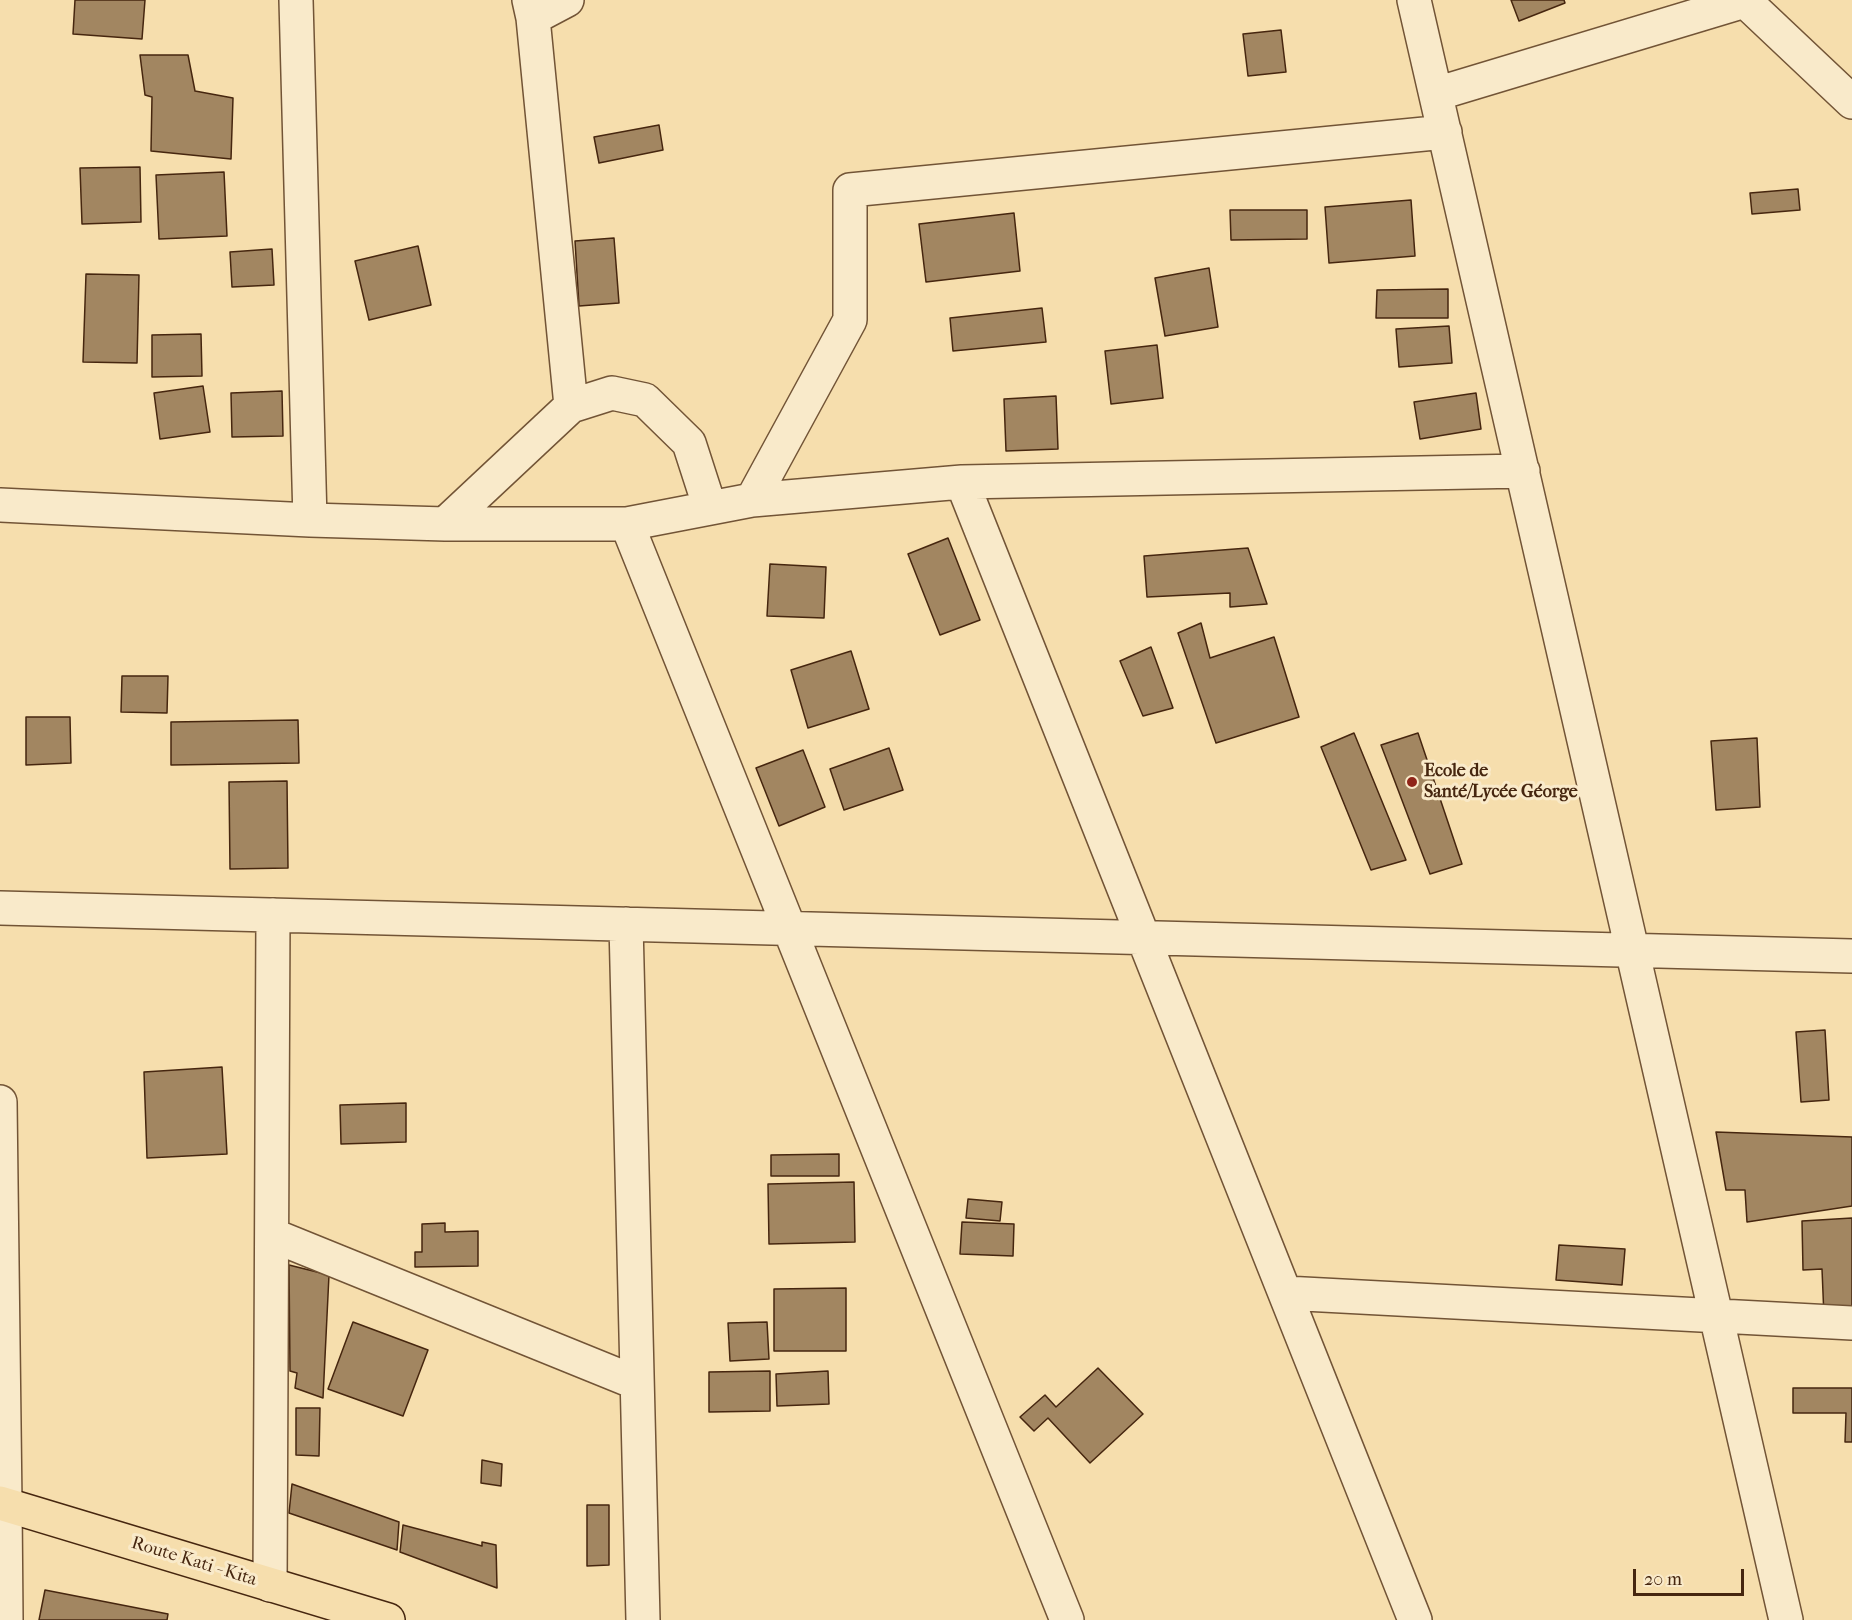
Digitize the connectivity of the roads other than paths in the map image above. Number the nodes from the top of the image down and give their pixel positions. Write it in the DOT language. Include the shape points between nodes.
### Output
graph roads {
  1 [pos="296,0"];
  2 [pos="567,0"];
  3 [pos="1414,0"];
  4 [pos="1745,0"];
  5 [pos="531,9"];
  6 [pos="1436,94"];
  7 [pos="1852,102"];
  8 [pos="1445,132"];
  9 [pos="571,406"];
  10 [pos="1522,471"];
  11 [pos="962,482"];
  12 [pos="752,500"];
  13 [pos="0,505"];
  14 [pos="710,508"];
  15 [pos="310,520"];
  16 [pos="445,524"];
  17 [pos="627,524"];
  18 [pos="0,908"];
  19 [pos="273,915"];
  20 [pos="626,924"];
  21 [pos="789,928"];
  22 [pos="1144,937"];
  23 [pos="1632,950"];
  24 [pos="1852,956"];
  25 [pos="0,1102"];
  26 [pos="272,1235"];
  27 [pos="1285,1293"];
  28 [pos="1716,1316"];
  29 [pos="1852,1323"];
  30 [pos="637,1383"];
  31 [pos="2,1504"];
  32 [pos="270,1585"];
  33 [pos="6,1620"];
  34 [pos="388,1620"];
  35 [pos="643,1620"];
  36 [pos="1067,1620"];
  37 [pos="1415,1620"];
  38 [pos="1786,1620"];
  1 -- 15 [label="street"];
  2 -- 5 [label="street"];
  3 -- 6 [label="street"];
  4 -- 6 [label="street"];
  4 -- 7 [label="street"];
  5 -- 9 [label="street"];
  6 -- 8 [label="street"];
  8 -- 10 [label="street"];
  8 -- 12 [label="street" via="850,190 850,320"];
  9 -- 14 [label="street" via="612,393 645,400 689,443"];
  9 -- 16 [label="street"];
  10 -- 11 [label="street"];
  10 -- 23 [label="street"];
  11 -- 12 [label="street"];
  11 -- 22 [label="street"];
  12 -- 14 [label="street"];
  13 -- 15 [label="street"];
  14 -- 17 [label="street"];
  15 -- 16 [label="street"];
  16 -- 17 [label="street"];
  17 -- 21 [label="street"];
  18 -- 19 [label="street"];
  19 -- 20 [label="street"];
  19 -- 26 [label="street"];
  20 -- 21 [label="street"];
  20 -- 30 [label="street"];
  21 -- 22 [label="street"];
  21 -- 36 [label="street"];
  22 -- 23 [label="street"];
  22 -- 27 [label="street"];
  23 -- 24 [label="street"];
  23 -- 28 [label="street"];
  25 -- 31 [label="street"];
  26 -- 30 [label="street"];
  26 -- 32 [label="street"];
  27 -- 28 [label="street"];
  27 -- 37 [label="street"];
  28 -- 29 [label="street"];
  28 -- 38 [label="street"];
  30 -- 35 [label="street"];
  31 -- 32 [label="main road, Route Kati - Kita"];
  31 -- 33 [label="street"];
  32 -- 34 [label="main road, Route Kati - Kita"];
}
